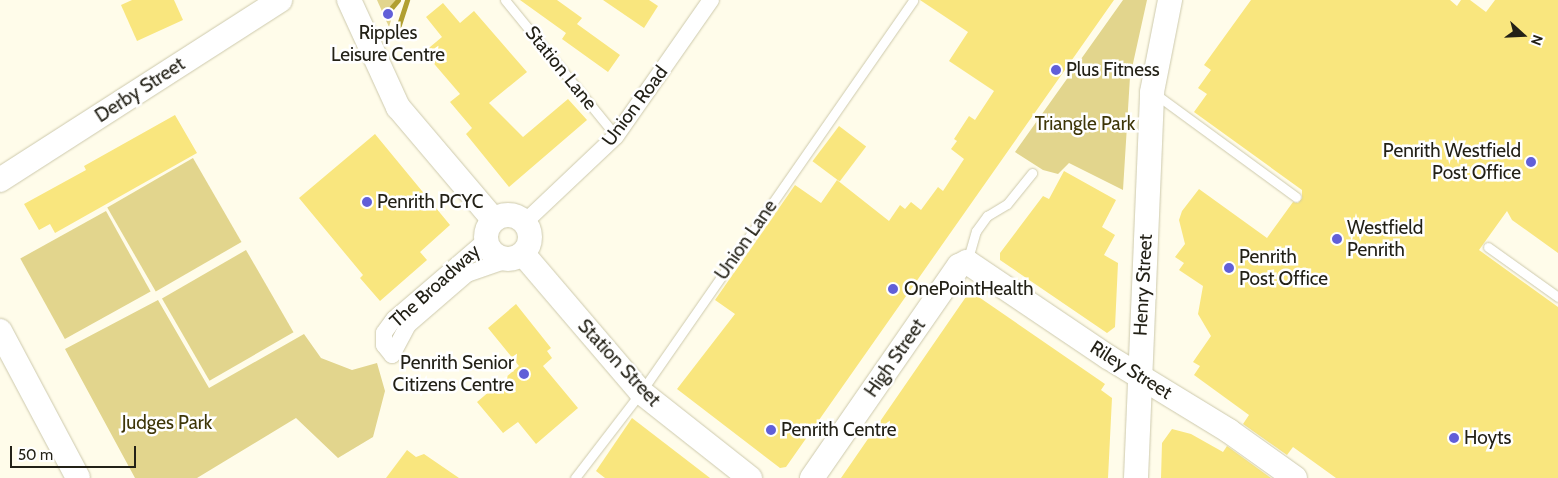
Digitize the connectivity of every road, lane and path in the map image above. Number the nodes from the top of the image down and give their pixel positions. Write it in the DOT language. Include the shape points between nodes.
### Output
graph roads {
  1 [pos="280,0"];
  2 [pos="349,0"];
  3 [pos="505,0"];
  4 [pos="711,0"];
  5 [pos="913,0"];
  6 [pos="1172,4"];
  7 [pos="1152,92"];
  8 [pos="616,136"];
  9 [pos="1032,173"];
  10 [pos="0,180"];
  11 [pos="1296,198"];
  12 [pos="525,222"];
  13 [pos="490,230"];
  14 [pos="1488,247"];
  15 [pos="515,257"];
  16 [pos="967,262"];
  17 [pos="1558,298"];
  18 [pos="0,331"];
  19 [pos="1140,376"];
  20 [pos="641,392"];
  21 [pos="78,478"];
  22 [pos="575,478"];
  23 [pos="750,478"];
  24 [pos="812,478"];
  25 [pos="1136,478"];
  26 [pos="1295,478"];
  1 -- 10 [label="street, Derby Street"];
  2 -- 13 [label="street" via="398,107"];
  3 -- 8 [label="lane, Station Lane"];
  4 -- 8 [label="street, Union Road"];
  5 -- 20 [label="lane, Union Lane"];
  6 -- 7 [label="street"];
  7 -- 11 [label="lane"];
  7 -- 19 [label="street, Henry Street"];
  8 -- 12 [label="street, Union Road"];
  9 -- 16 [label="lane" via="1007,204 987,216 981,224 971,242"];
  12 -- 13 [label="street" via="513,215"];
  12 -- 15 [label="street" via="531,235"];
  13 -- 15 [label="street" via="490,251"];
  13 -- 15 [label="street, The Broadway" via="394,319 384,333 384,345 392,354 408,325 467,274"];
  14 -- 17 [label="lane"];
  15 -- 20 [label="street, Station Street"];
  16 -- 19 [label="street, Riley Street"];
  16 -- 24 [label="street, High Street" via="954,273"];
  18 -- 21 [label="street"];
  19 -- 25 [label="street, Henry Street"];
  19 -- 26 [label="street, Riley Street" via="1229,431"];
  20 -- 22 [label="lane, Union Lane"];
  20 -- 23 [label="street, Station Street"];
}
